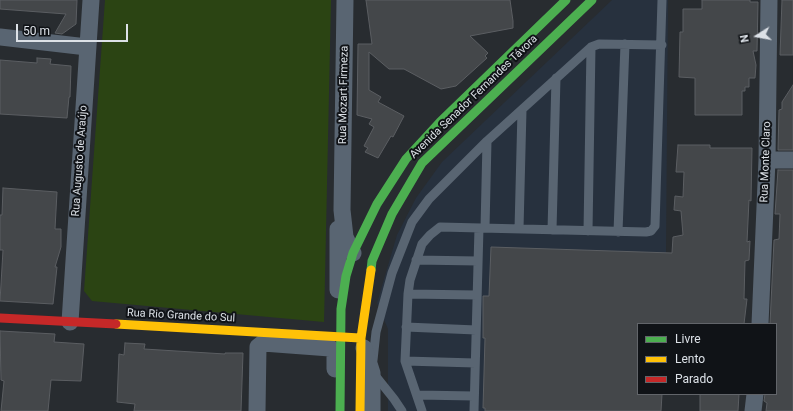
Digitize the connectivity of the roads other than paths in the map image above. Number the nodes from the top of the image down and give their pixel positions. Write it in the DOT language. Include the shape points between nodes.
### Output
graph roads {
  1 [pos="91,0"];
  2 [pos="345,0"];
  3 [pos="566,0"];
  4 [pos="592,0"];
  5 [pos="662,0"];
  6 [pos="769,0"];
  7 [pos="0,37"];
  8 [pos="625,44"];
  9 [pos="662,45"];
  10 [pos="87,47"];
  11 [pos="591,48"];
  12 [pos="556,78"];
  13 [pos="522,110"];
  14 [pos="487,141"];
  15 [pos="767,160"];
  16 [pos="793,160"];
  17 [pos="343,191"];
  18 [pos="482,228"];
  19 [pos="519,229"];
  20 [pos="552,230"];
  21 [pos="588,231"];
  22 [pos="618,232"];
  23 [pos="352,254"];
  24 [pos="416,260"];
  25 [pos="478,261"];
  26 [pos="408,294"];
  27 [pos="477,295"];
  28 [pos="341,309"];
  29 [pos="0,318"];
  30 [pos="70,322"];
  31 [pos="760,323"];
  32 [pos="406,327"];
  33 [pos="476,330"];
  34 [pos="341,336"];
  35 [pos="368,338"];
  36 [pos="405,361"];
  37 [pos="475,363"];
  38 [pos="372,373"];
  39 [pos="418,395"];
  40 [pos="755,395"];
  41 [pos="474,396"];
  42 [pos="394,398"];
  43 [pos="256,411"];
  44 [pos="334,411"];
  45 [pos="340,411"];
  46 [pos="360,411"];
  47 [pos="372,411"];
  48 [pos="394,411"];
  49 [pos="402,411"];
  50 [pos="422,411"];
  51 [pos="474,411"];
  52 [pos="753,411"];
  1 -- 10 [label="street, Rua Augusto de Araújo"];
  2 -- 17 [label="street, Rua Mozart Firmeza"];
  3 -- 23 [label="main road, Avenida Senador Fernandes Távora" via="440,122 406,159 377,204"];
  4 -- 35 [label="main road, Avenida Senador Fernandes Távora" via="422,163 392,214 372,261"];
  5 -- 9 [label="lane"];
  6 -- 15 [label="street, Rua Monte Claro"];
  7 -- 10 [label="street"];
  8 -- 9 [label="lane"];
  8 -- 11 [label="lane" via="599,44"];
  8 -- 22 [label="lane"];
  9 -- 22 [label="lane" via="655,226 646,232"];
  10 -- 30 [label="street, Rua Augusto de Araújo"];
  11 -- 12 [label="lane"];
  11 -- 21 [label="lane"];
  12 -- 13 [label="lane"];
  12 -- 20 [label="lane"];
  13 -- 14 [label="lane"];
  13 -- 19 [label="lane"];
  14 -- 18 [label="lane"];
  14 -- 35 [label="lane" via="429,199 412,222"];
  15 -- 16 [label="street"];
  15 -- 31 [label="street, Rua Monte Claro"];
  17 -- 23 [label="street, Rua Mozart Firmeza" via="344,237"];
  17 -- 28 [label="street, Rua Mozart Firmeza" via="338,231 337,281"];
  18 -- 19 [label="lane"];
  18 -- 24 [label="lane" via="440,227 422,244"];
  18 -- 25 [label="lane"];
  19 -- 20 [label="lane"];
  20 -- 21 [label="lane"];
  21 -- 22 [label="lane"];
  23 -- 28 [label="main road, Avenida Senador Fernandes Távora"];
  24 -- 25 [label="lane"];
  24 -- 26 [label="lane"];
  25 -- 27 [label="lane"];
  26 -- 27 [label="lane"];
  26 -- 32 [label="lane"];
  27 -- 33 [label="lane"];
  28 -- 34 [label="main road, Avenida Senador Fernandes Távora"];
  29 -- 30 [label="main road, Rua Rio Grande do Sul"];
  30 -- 34 [label="main road, Rua Rio Grande do Sul"];
  32 -- 33 [label="lane"];
  32 -- 36 [label="lane"];
  33 -- 37 [label="lane"];
  34 -- 35 [label="main road, Rua Rio Grande do Sul"];
  34 -- 45 [label="main road, Avenida Senador Fernandes Távora"];
  35 -- 38 [label="street"];
  35 -- 46 [label="main road, Avenida Senador Fernandes Távora"];
  36 -- 37 [label="lane"];
  36 -- 39 [label="lane"];
  37 -- 41 [label="lane"];
  38 -- 42 [label="lane"];
  38 -- 47 [label="street"];
  39 -- 41 [label="lane"];
  39 -- 50 [label="lane"];
  40 -- 52 [label="street"];
  41 -- 51 [label="lane"];
  42 -- 48 [label="lane"];
  42 -- 49 [label="lane"];
  43 -- 44 [label="street" via="258,347 263,343 330,348 335,353"];
}
